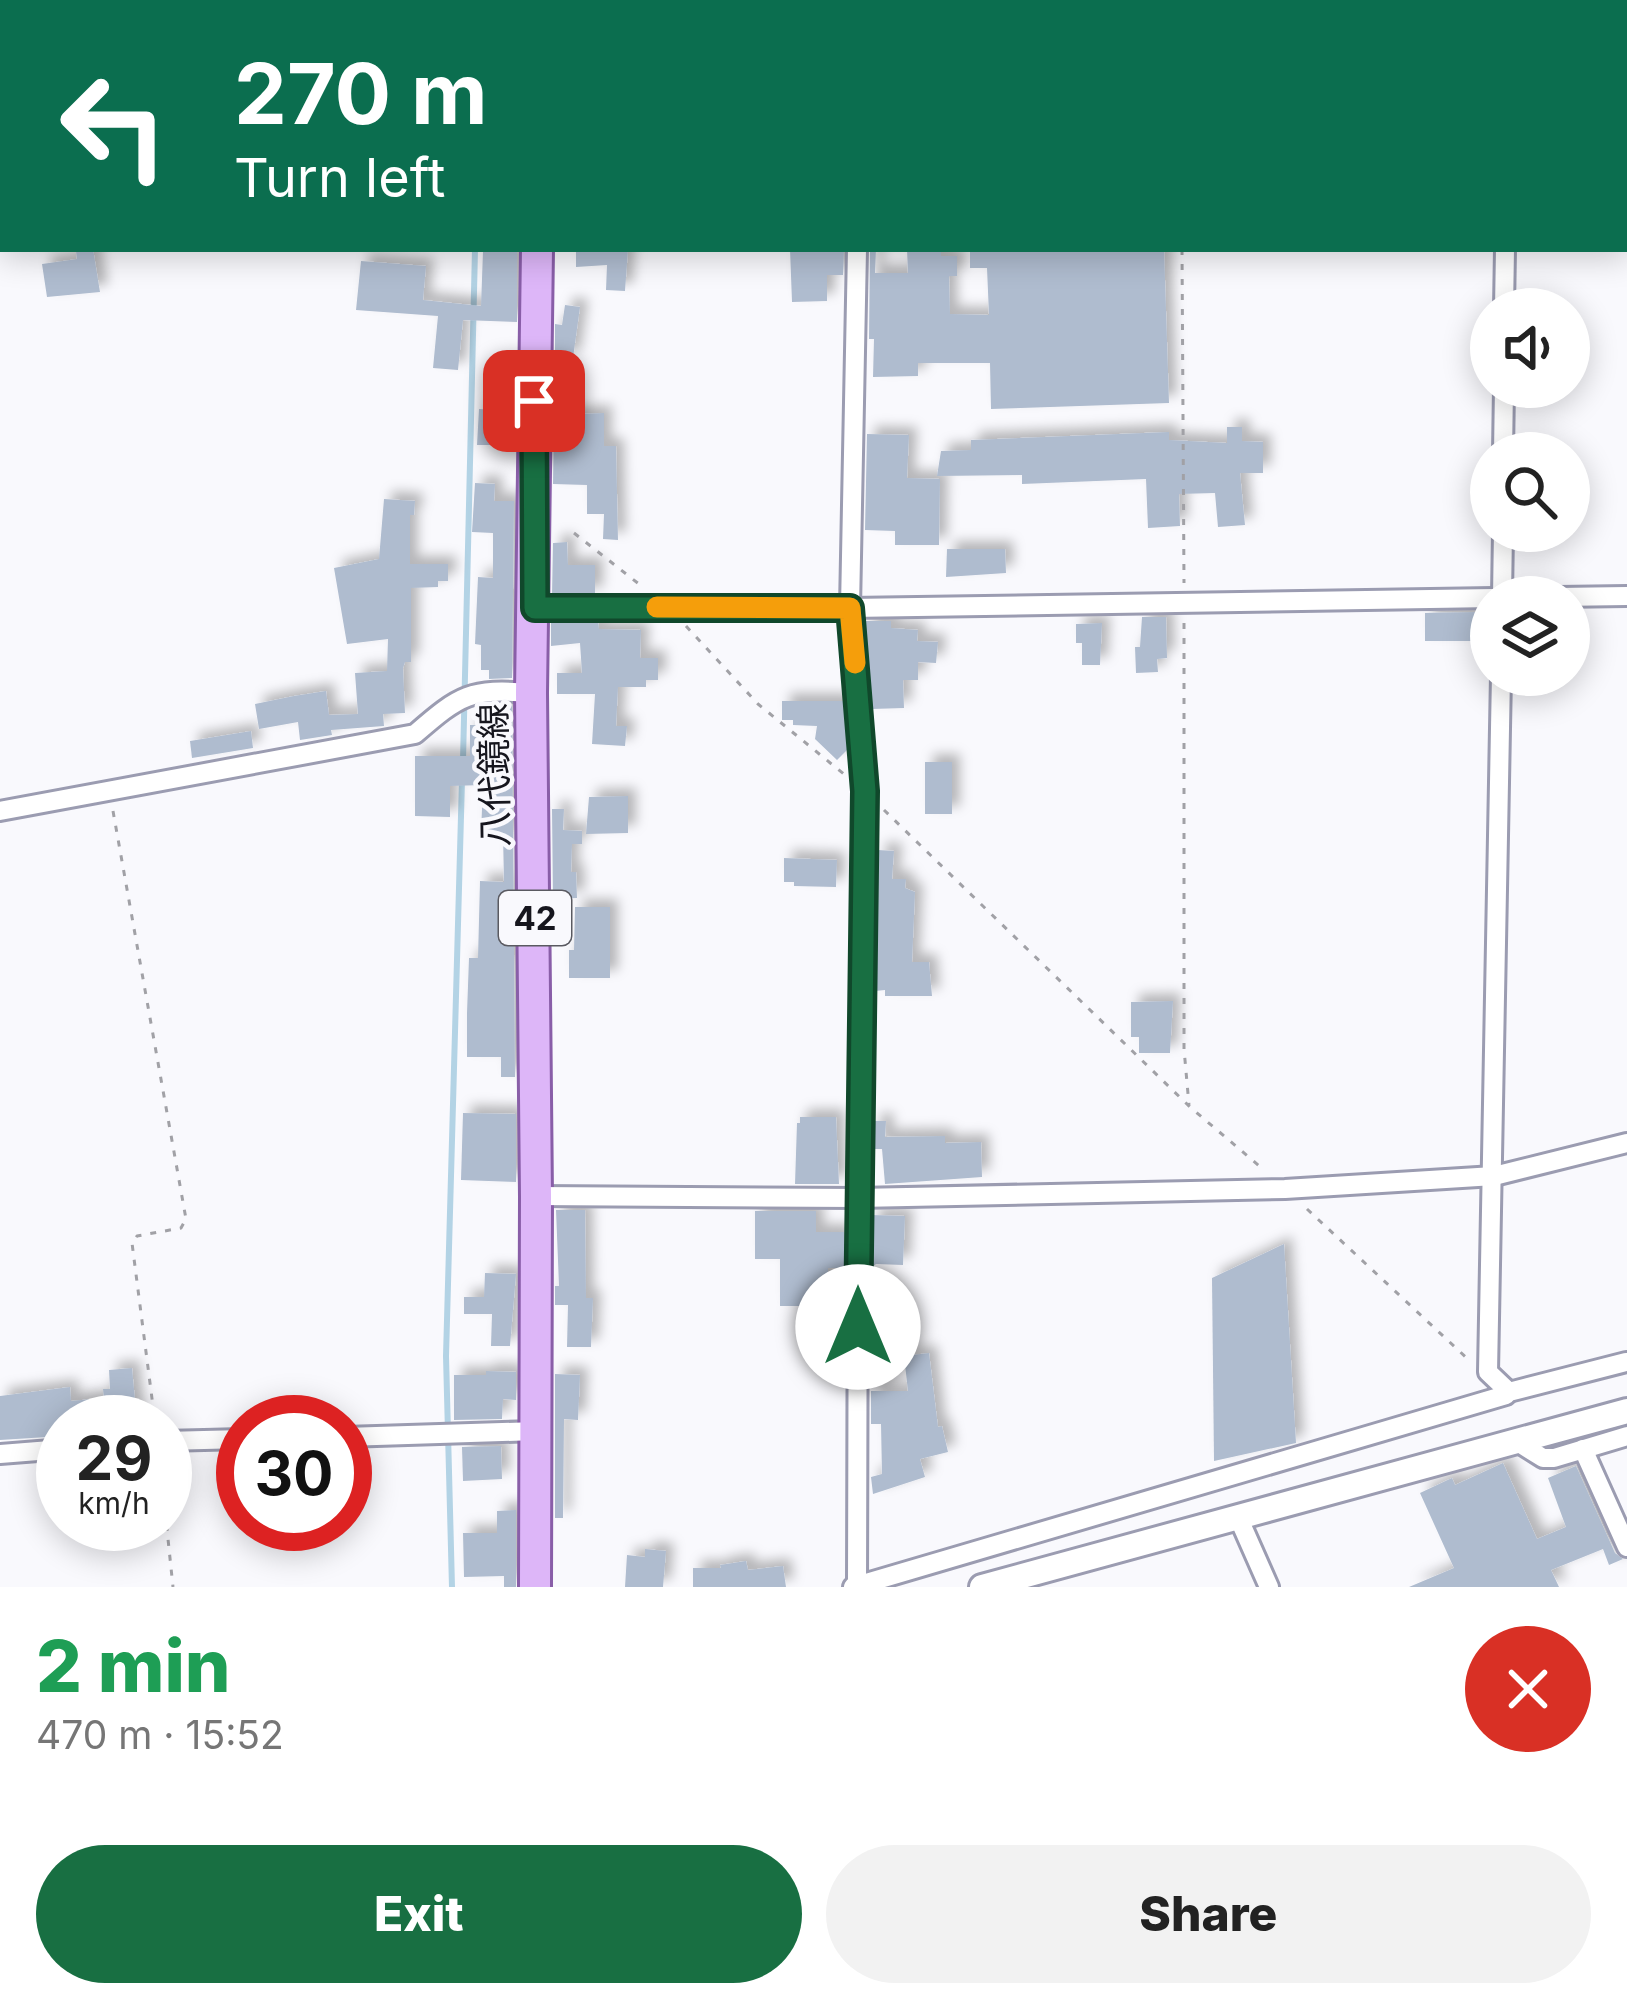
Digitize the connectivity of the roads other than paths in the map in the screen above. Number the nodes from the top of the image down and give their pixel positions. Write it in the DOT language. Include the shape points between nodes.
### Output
graph roads {
  1 [pos="538,252"];
  2 [pos="856,252"];
  3 [pos="1505,252"];
  4 [pos="1504,288"];
  5 [pos="1590,596"];
  6 [pos="1627,596"];
  7 [pos="1470,598"];
  8 [pos="535,608"];
  9 [pos="850,608"];
  10 [pos="531,693"];
  11 [pos="1501,696"];
  12 [pos="0,811"];
  13 [pos="1627,1143"];
  14 [pos="1494,1176"];
  15 [pos="536,1196"];
  16 [pos="858,1198"];
  17 [pos="1626,1362"];
  18 [pos="1506,1395"];
  19 [pos="1627,1411"];
  20 [pos="536,1431"];
  21 [pos="372,1436"];
  22 [pos="1627,1436"];
  23 [pos="1516,1441"];
  24 [pos="1583,1449"];
  25 [pos="36,1451"];
  26 [pos="0,1454"];
  27 [pos="1239,1519"];
  28 [pos="1627,1547"];
  29 [pos="856,1586"];
  30 [pos="535,1587"];
  31 [pos="982,1587"];
  32 [pos="1269,1587"];
  1 -- 8 [label="main road, 八代鏡線 / 42"];
  2 -- 9 [label="street"];
  3 -- 4 [label="street"];
  5 -- 6 [label="street"];
  7 -- 9 [label="street"];
  8 -- 9 [label="street"];
  8 -- 10 [label="main road, 八代鏡線 / 42"];
  9 -- 16 [label="street" via="865,791"];
  10 -- 12 [label="street" via="466,695 415,734"];
  10 -- 15 [label="main road, 八代鏡線 / 42"];
  11 -- 14 [label="street"];
  13 -- 14 [label="street"];
  14 -- 16 [label="street"];
  14 -- 17 [label="street" via="1488,1372 1509,1392"];
  15 -- 16 [label="street"];
  15 -- 20 [label="main road, 八代鏡線 / 42"];
  16 -- 29 [label="street"];
  18 -- 29 [label="street"];
  19 -- 23 [label="street"];
  20 -- 21 [label="street"];
  20 -- 30 [label="main road, 八代鏡線 / 42"];
  22 -- 24 [label="street"];
  23 -- 24 [label="street" via="1543,1458"];
  23 -- 27 [label="street"];
  24 -- 28 [label="street"];
  25 -- 26 [label="street"];
  27 -- 31 [label="street"];
  27 -- 32 [label="street"];
}
